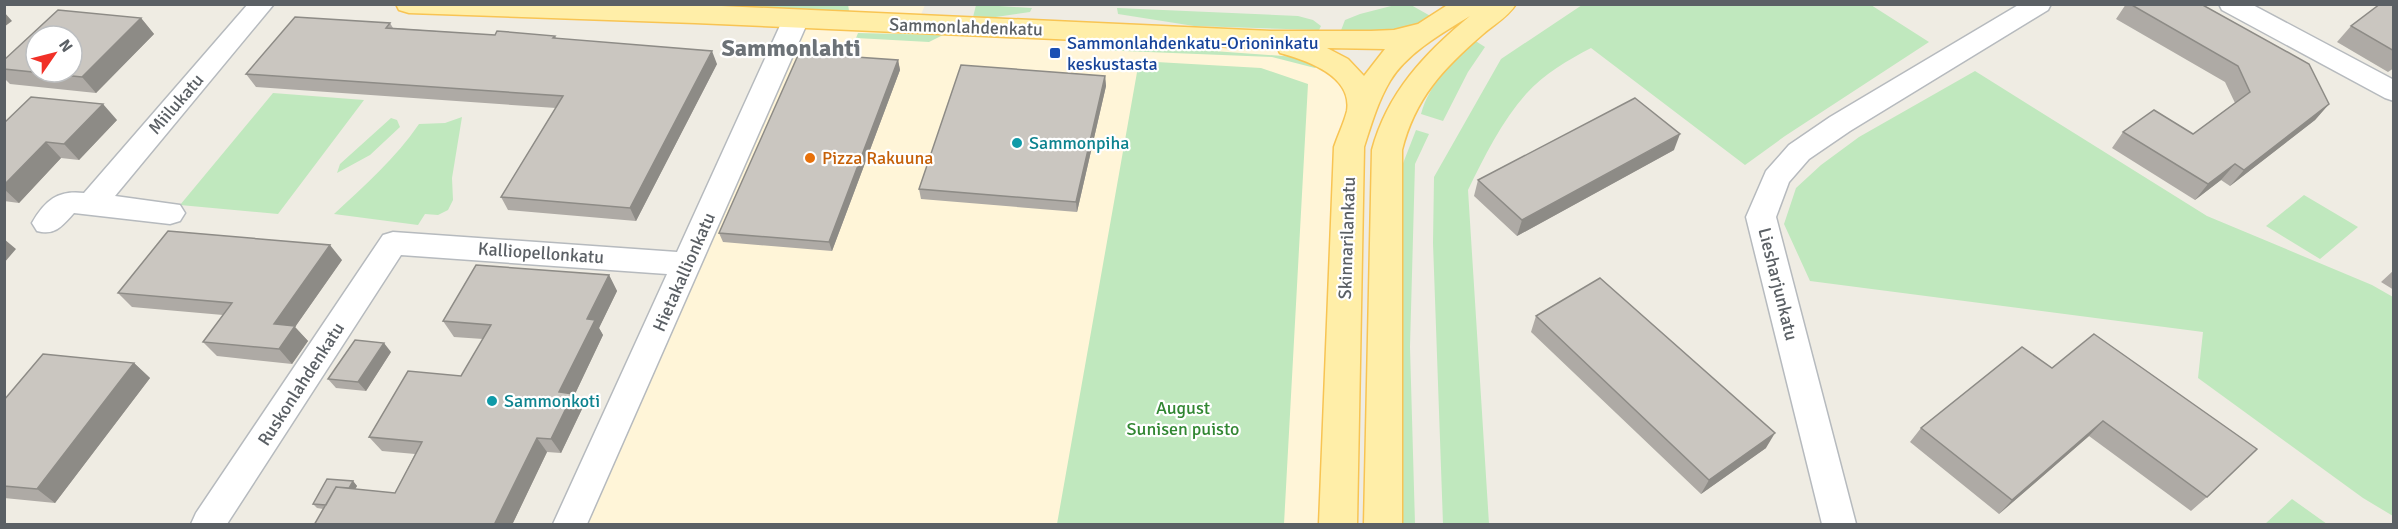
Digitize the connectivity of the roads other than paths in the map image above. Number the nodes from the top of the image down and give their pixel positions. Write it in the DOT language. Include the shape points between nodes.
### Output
graph roads {
  1 [pos="262,4"];
  2 [pos="409,4"];
  3 [pos="1472,4"];
  4 [pos="1503,4"];
  5 [pos="2039,4"];
  6 [pos="2231,4"];
  7 [pos="921,15"];
  8 [pos="796,19"];
  9 [pos="1271,40"];
  10 [pos="1361,42"];
  11 [pos="1436,44"];
  12 [pos="1328,58"];
  13 [pos="1393,63"];
  14 [pos="2394,92"];
  15 [pos="1362,109"];
  16 [pos="1397,115"];
  17 [pos="91,205"];
  18 [pos="170,213"];
  19 [pos="48,223"];
  20 [pos="393,243"];
  21 [pos="688,264"];
  22 [pos="208,525"];
  23 [pos="570,525"];
  24 [pos="1338,525"];
  25 [pos="1383,525"];
  26 [pos="1839,525"];
  1 -- 17 [label="street, Miilukatu"];
  2 -- 8 [label="main road, Sammonlahdenkatu"];
  3 -- 11 [label="main road, Skinnarilankatu"];
  4 -- 11 [label="main road, Skinnarilankatu" via="1480,22"];
  5 -- 26 [label="street, Liesharjunkatu" via="1799,152 1776,178 1761,217"];
  6 -- 14 [label="street"];
  7 -- 8 [label="main road, Sammonlahdenkatu"];
  7 -- 9 [label="main road, Sammonlahdenkatu"];
  8 -- 21 [label="street, Hietakallionkatu"];
  9 -- 10 [label="main road, Sammonlahdenkatu"];
  9 -- 12 [label="main road, Sammonlahdenkatu"];
  10 -- 11 [label="main road, Sammonlahdenkatu" via="1408,38"];
  10 -- 13 [label="main road, Sammonlahdenkatu" via="1381,50"];
  11 -- 13 [label="main road, Sammonlahdenkatu"];
  11 -- 16 [label="main road, Skinnarilankatu" via="1430,69"];
  12 -- 13 [label="main road, Sammonlahdenkatu"];
  12 -- 15 [label="main road, Sammonlahdenkatu" via="1352,77"];
  13 -- 15 [label="main road, Skinnarilankatu"];
  13 -- 16 [label="main road" via="1402,90"];
  15 -- 24 [label="main road, Skinnarilankatu" via="1349,147"];
  16 -- 25 [label="main road, Skinnarilankatu" via="1387,150"];
  17 -- 18 [label="street"];
  17 -- 19 [label="street" via="67,202"];
  20 -- 21 [label="street, Kalliopellonkatu"];
  20 -- 22 [label="street, Ruskonlahdenkatu"];
  21 -- 23 [label="street, Hietakallionkatu"];
}
